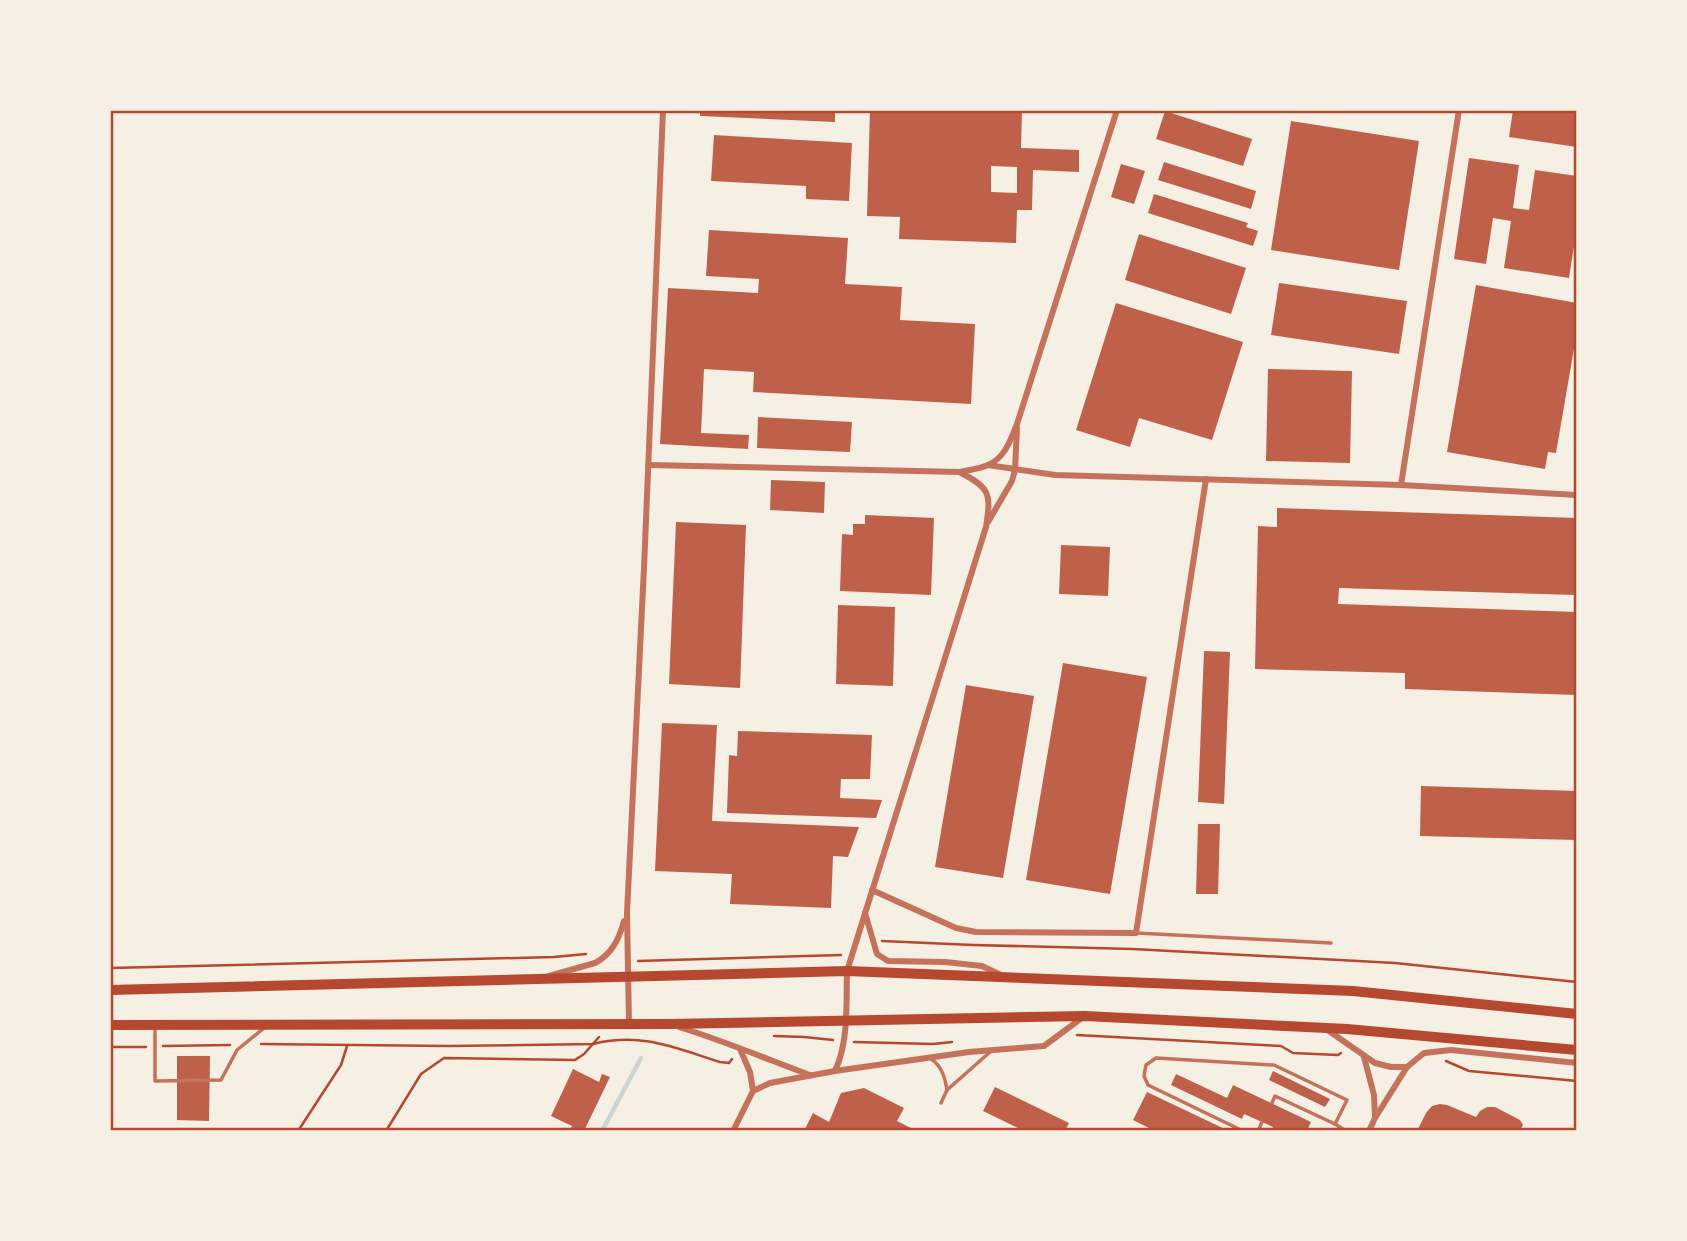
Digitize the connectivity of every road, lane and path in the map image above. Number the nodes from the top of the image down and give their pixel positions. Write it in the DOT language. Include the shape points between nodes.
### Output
graph roads {
  1 [pos="663,110"];
  2 [pos="1117,110"];
  3 [pos="1459,110"];
  4 [pos="1017,424"];
  5 [pos="648,465"];
  6 [pos="988,465"];
  7 [pos="1015,470"];
  8 [pos="960,472"];
  9 [pos="1206,479"];
  10 [pos="1401,485"];
  11 [pos="1577,495"];
  12 [pos="986,527"];
  13 [pos="872,890"];
  14 [pos="865,912"];
  15 [pos="627,913"];
  16 [pos="1136,933"];
  17 [pos="873,943"];
  18 [pos="1331,943"];
  19 [pos="852,955"];
  20 [pos="600,960"];
  21 [pos="628,961"];
  22 [pos="110,968"];
  23 [pos="847,971"];
  24 [pos="628,978"];
  25 [pos="1006,978"];
  26 [pos="538,980"];
  27 [pos="1577,982"];
  28 [pos="110,990"];
  29 [pos="1577,1014"];
  30 [pos="1085,1016"];
  31 [pos="846,1021"];
  32 [pos="610,1024"];
  33 [pos="629,1024"];
  34 [pos="669,1024"];
  35 [pos="110,1025"];
  36 [pos="155,1025"];
  37 [pos="267,1025"];
  38 [pos="1324,1028"];
  39 [pos="348,1046"];
  40 [pos="740,1049"];
  41 [pos="1577,1050"];
  42 [pos="991,1051"];
  43 [pos="1364,1057"];
  44 [pos="929,1058"];
  45 [pos="1577,1063"];
  46 [pos="1407,1067"];
  47 [pos="835,1071"];
  48 [pos="812,1076"];
  49 [pos="947,1090"];
  50 [pos="753,1091"];
  51 [pos="941,1103"];
  52 [pos="1272,1103"];
  53 [pos="1375,1118"];
  54 [pos="1262,1122"];
  55 [pos="1335,1124"];
  56 [pos="298,1131"];
  57 [pos="386,1131"];
  58 [pos="733,1131"];
  59 [pos="1243,1131"];
  60 [pos="1258,1131"];
  61 [pos="1346,1131"];
  62 [pos="1369,1131"];
  1 -- 5 [label="street"];
  2 -- 4 [label="street"];
  3 -- 10 [label="street"];
  4 -- 6 [label="street" via="1006,449"];
  4 -- 7 [label="street"];
  5 -- 8 [label="street"];
  5 -- 15 [label="street"];
  6 -- 7 [label="street"];
  6 -- 8 [label="street"];
  7 -- 9 [label="street"];
  7 -- 12 [label="street"];
  8 -- 12 [label="street" via="985,489 990,504"];
  9 -- 10 [label="street"];
  9 -- 16 [label="street"];
  10 -- 11 [label="street"];
  12 -- 13 [label="street"];
  13 -- 14 [label="street"];
  13 -- 16 [label="street" via="956,928 976,932"];
  14 -- 17 [label="street"];
  14 -- 19 [label="street"];
  15 -- 20 [label="street" via="617,943"];
  15 -- 21 [label="street"];
  16 -- 18 [label="lane"];
  17 -- 25 [label="street" via="877,954 888,961 982,966"];
  17 -- 27 [label="path" via="1133,948 1395,962"];
  19 -- 21 [label="path"];
  19 -- 23 [label="street"];
  20 -- 22 [label="path" via="584,953"];
  20 -- 26 [label="street"];
  21 -- 24 [label="street"];
  23 -- 24 [label="main road"];
  23 -- 25 [label="main road"];
  23 -- 31 [label="street"];
  24 -- 26 [label="main road"];
  24 -- 33 [label="street"];
  25 -- 29 [label="main road" via="1353,990"];
  26 -- 28 [label="main road"];
  30 -- 31 [label="main road"];
  30 -- 38 [label="main road"];
  30 -- 42 [label="street" via="1044,1046"];
  31 -- 34 [label="main road"];
  31 -- 47 [label="street"];
  32 -- 33 [label="main road"];
  32 -- 37 [label="main road"];
  32 -- 57 [label="path" via="575,1060 444,1058 421,1074"];
  33 -- 34 [label="main road"];
  34 -- 40 [label="street"];
  35 -- 36 [label="main road"];
  36 -- 37 [label="main road"];
  36 -- 37 [label="lane" via="155,1081 221,1080 237,1050"];
  38 -- 41 [label="main road"];
  38 -- 43 [label="street"];
  39 -- 56 [label="path" via="341,1065"];
  40 -- 48 [label="street"];
  40 -- 50 [label="street"];
  42 -- 44 [label="street"];
  42 -- 49 [label="lane"];
  43 -- 46 [label="street" via="1384,1066"];
  43 -- 53 [label="street"];
  44 -- 47 [label="street"];
  44 -- 49 [label="lane" via="941,1070"];
  45 -- 46 [label="street" via="1451,1049 1424,1053"];
  46 -- 53 [label="street"];
  47 -- 48 [label="street"];
  48 -- 50 [label="street" via="770,1083"];
  49 -- 51 [label="lane"];
  50 -- 58 [label="street"];
  52 -- 55 [label="lane" via="1275,1096"];
  53 -- 62 [label="street"];
  54 -- 60 [label="lane"];
  55 -- 59 [label="lane" via="1347,1100 1274,1065 1156,1058 1146,1065 1144,1076 1149,1085"];
  55 -- 61 [label="lane"];
}
